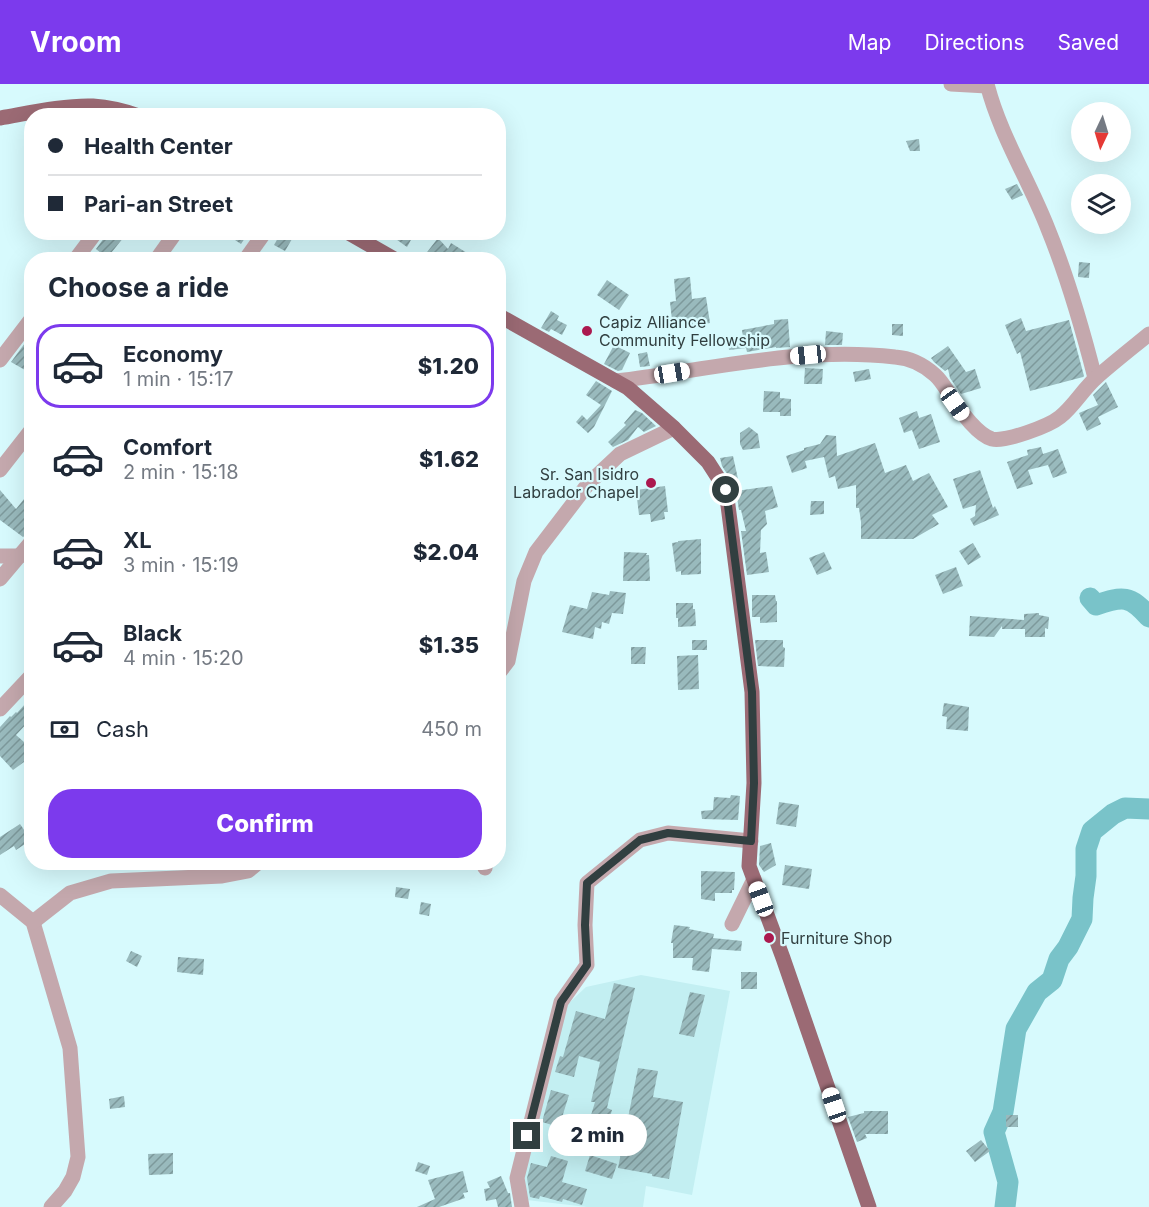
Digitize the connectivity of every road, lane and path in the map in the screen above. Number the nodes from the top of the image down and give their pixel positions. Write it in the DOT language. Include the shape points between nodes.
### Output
graph roads {
  1 [pos="951,84"];
  2 [pos="987,85"];
  3 [pos="66,108"];
  4 [pos="105,108"];
  5 [pos="24,114"];
  6 [pos="0,118"];
  7 [pos="361,240"];
  8 [pos="382,252"];
  9 [pos="506,319"];
  10 [pos="24,328"];
  11 [pos="1149,334"];
  12 [pos="0,360"];
  13 [pos="1095,378"];
  14 [pos="616,381"];
  15 [pos="674,428"];
  16 [pos="24,438"];
  17 [pos="2,464"];
  18 [pos="24,551"];
  19 [pos="0,556"];
  20 [pos="20,556"];
  21 [pos="0,579"];
  22 [pos="506,662"];
  23 [pos="24,684"];
  24 [pos="0,709"];
  25 [pos="751,841"];
  26 [pos="249,870"];
  27 [pos="754,879"];
  28 [pos="0,895"];
  29 [pos="33,922"];
  30 [pos="732,924"];
  31 [pos="51,1207"];
  32 [pos="522,1207"];
  33 [pos="869,1207"];
  1 -- 2 [label="street"];
  2 -- 13 [label="street" via="1067,277"];
  3 -- 4 [label="main road"];
  5 -- 6 [label="main road"];
  7 -- 8 [label="main road"];
  9 -- 14 [label="main road"];
  10 -- 12 [label="street"];
  11 -- 13 [label="street"];
  13 -- 14 [label="street" via="1059,418 1016,437 992,439 965,418 936,375 912,359 816,354"];
  14 -- 15 [label="main road"];
  15 -- 22 [label="street" via="620,454 588,484 536,552 524,581"];
  15 -- 25 [label="main road" via="708,462 726,490 752,692"];
  16 -- 17 [label="street"];
  18 -- 20 [label="street"];
  19 -- 20 [label="street"];
  20 -- 21 [label="street"];
  23 -- 24 [label="street"];
  25 -- 27 [label="main road" via="749,866"];
  25 -- 32 [label="street" via="668,833 640,840 587,883 587,965 561,1002 517,1178"];
  26 -- 29 [label="street" via="222,876 111,881 70,893"];
  27 -- 30 [label="street"];
  27 -- 33 [label="main road"];
  28 -- 29 [label="street"];
  29 -- 31 [label="street" via="69,1048 78,1157 73,1177"];
}
